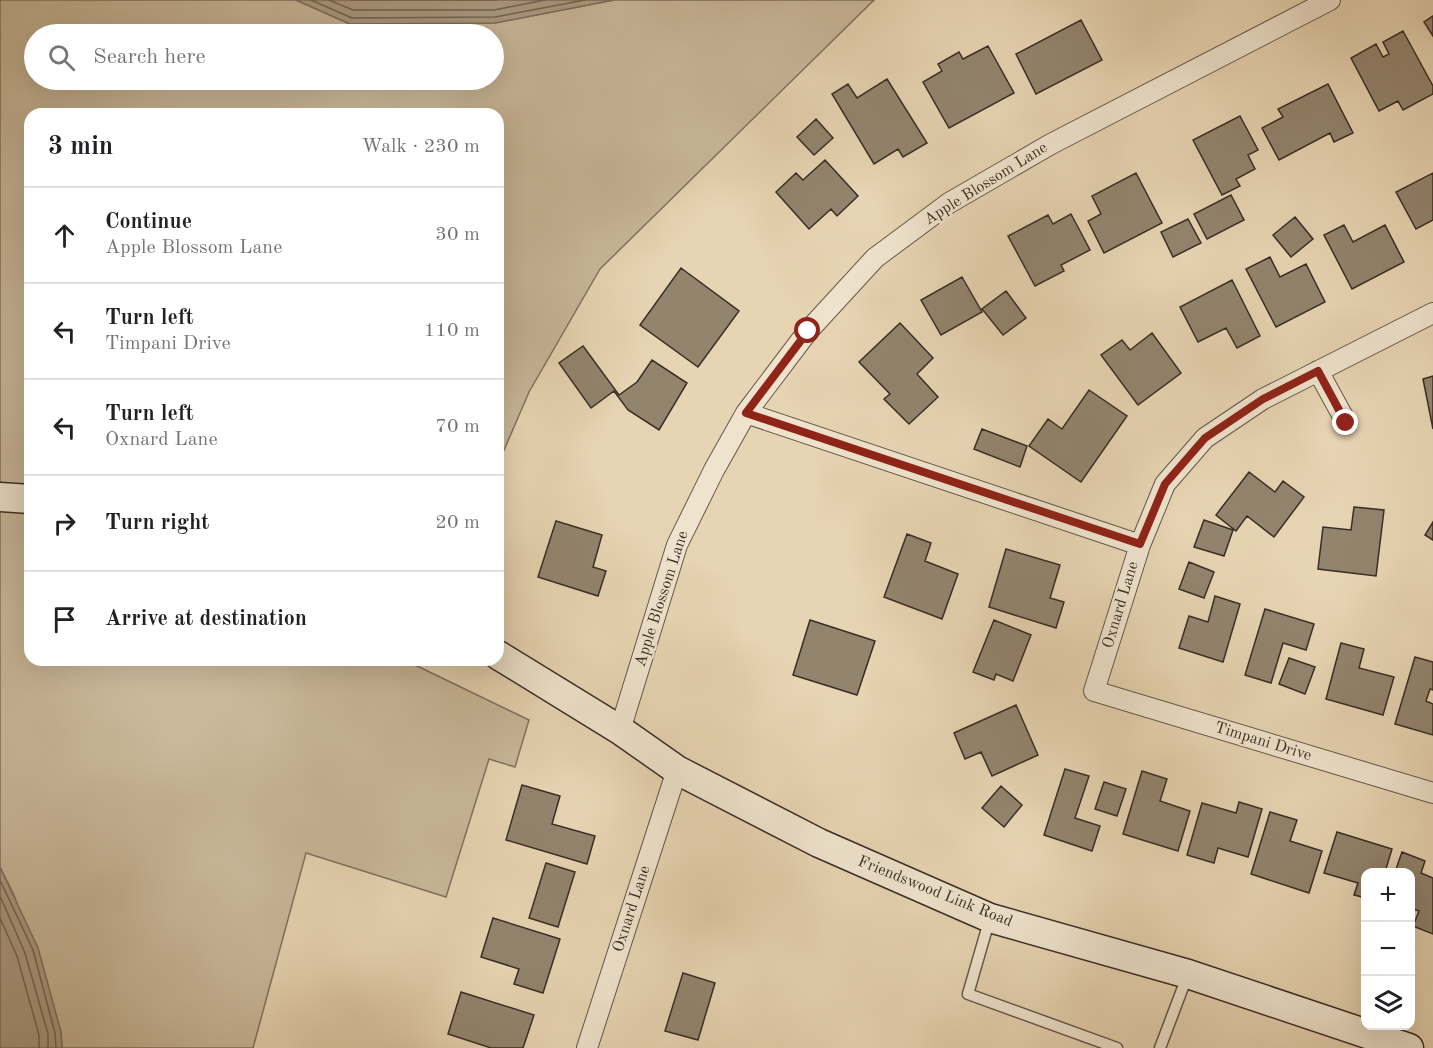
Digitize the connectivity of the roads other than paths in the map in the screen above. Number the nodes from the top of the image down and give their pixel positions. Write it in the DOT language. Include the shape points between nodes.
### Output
graph roads {
  1 [pos="1330,0"];
  2 [pos="1433,313"];
  3 [pos="1318,371"];
  4 [pos="746,413"];
  5 [pos="1346,423"];
  6 [pos="0,496"];
  7 [pos="24,498"];
  8 [pos="1140,544"];
  9 [pos="504,659"];
  10 [pos="1094,691"];
  11 [pos="620,730"];
  12 [pos="677,770"];
  13 [pos="1433,793"];
  14 [pos="990,918"];
  15 [pos="1188,974"];
  16 [pos="587,1048"];
  17 [pos="1117,1048"];
  18 [pos="1160,1048"];
  19 [pos="1409,1048"];
  1 -- 4 [label="street, Apple Blossom Lane" via="1051,144 949,203 875,258 808,331"];
  2 -- 3 [label="street, Oxnard Lane"];
  3 -- 5 [label="street"];
  3 -- 8 [label="street, Oxnard Lane" via="1263,399 1205,438 1165,484"];
  4 -- 8 [label="street"];
  4 -- 11 [label="street, Apple Blossom Lane" via="677,545"];
  6 -- 7 [label="main road"];
  8 -- 10 [label="street, Oxnard Lane"];
  9 -- 11 [label="main road, Friendswood Link Road"];
  10 -- 13 [label="street, Timpani Drive"];
  11 -- 12 [label="main road, Friendswood Link Road"];
  12 -- 14 [label="main road, Friendswood Link Road" via="819,843"];
  12 -- 16 [label="street, Oxnard Lane"];
  14 -- 15 [label="main road, Friendswood Link Road"];
  14 -- 17 [label="lane" via="968,994"];
  15 -- 18 [label="lane"];
  15 -- 19 [label="main road, Friendswood Link Road"];
}
